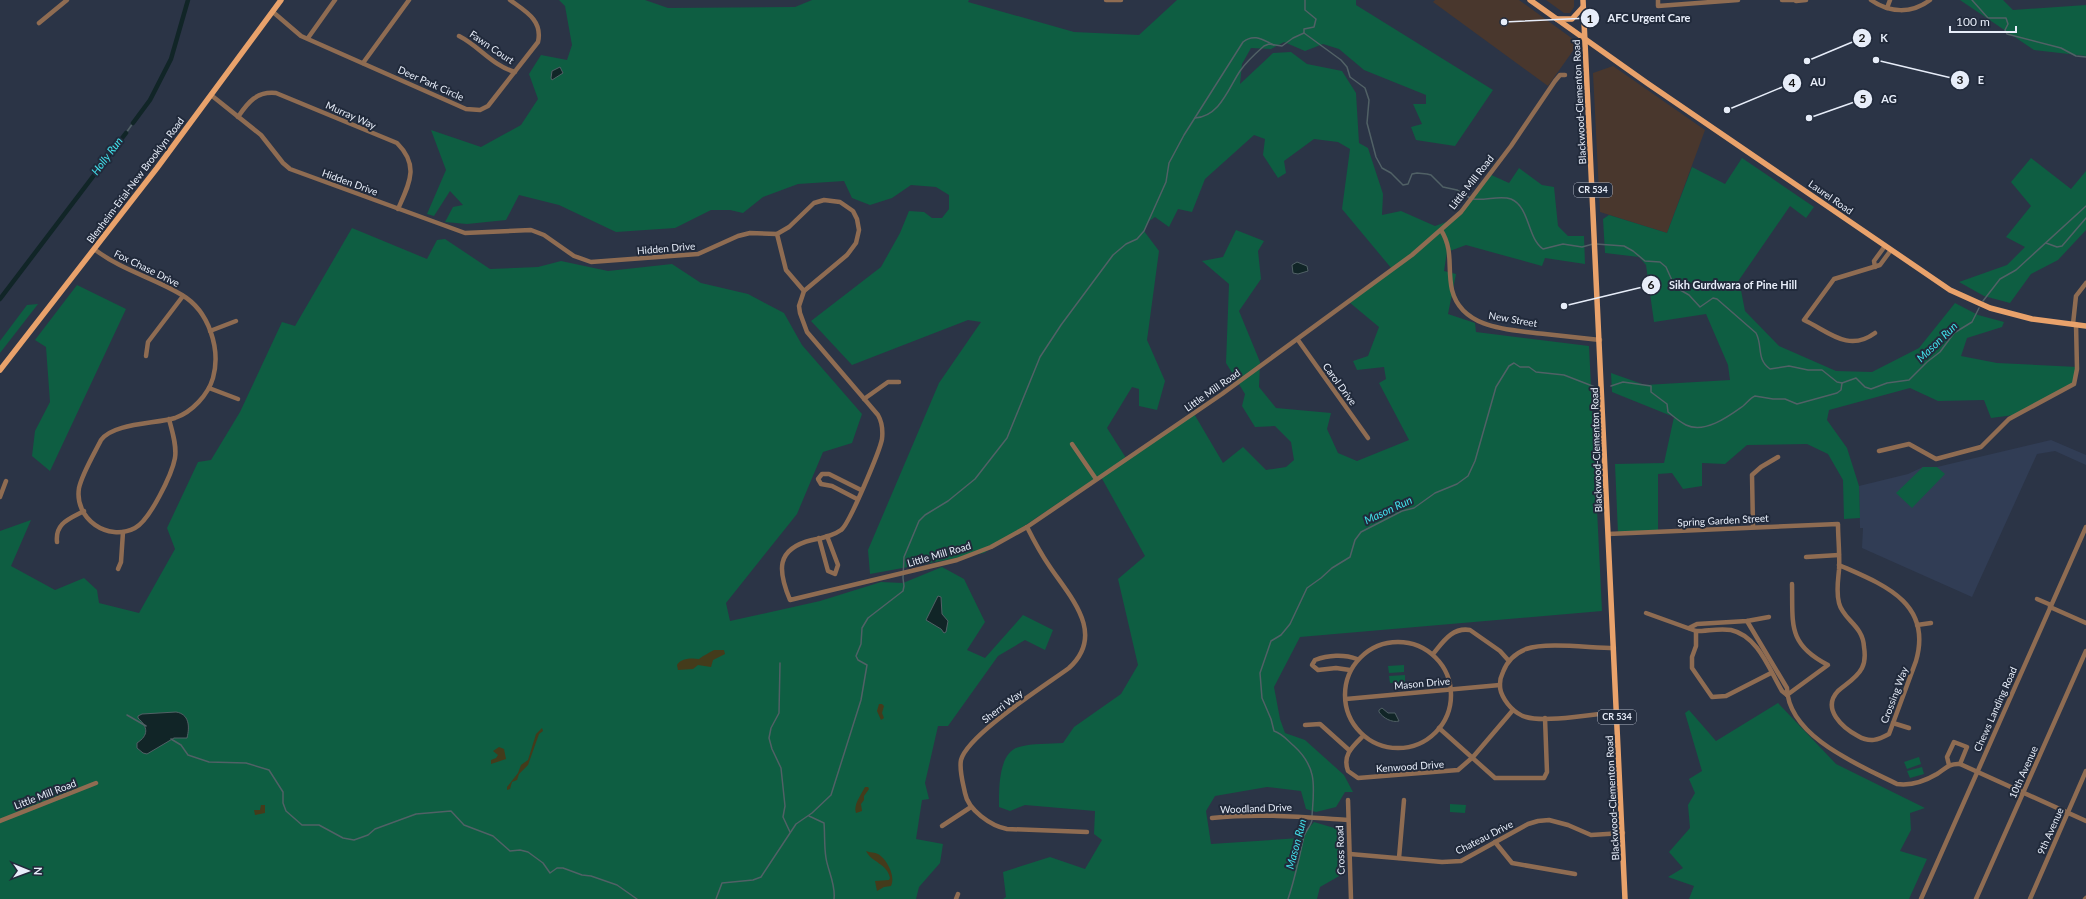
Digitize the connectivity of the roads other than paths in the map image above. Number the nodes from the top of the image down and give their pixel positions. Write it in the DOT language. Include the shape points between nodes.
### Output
graph roads {
  1 [pos="67,0"];
  2 [pos="281,0"];
  3 [pos="334,0"];
  4 [pos="408,0"];
  5 [pos="510,0"];
  6 [pos="1106,0"];
  7 [pos="1121,0"];
  8 [pos="1530,0"];
  9 [pos="1583,0"];
  10 [pos="1658,0"];
  11 [pos="1738,0"];
  12 [pos="1782,0"];
  13 [pos="1796,0"];
  14 [pos="1806,0"];
  15 [pos="1871,0"];
  16 [pos="1890,0"];
  17 [pos="1930,0"];
  18 [pos="1583,7"];
  19 [pos="1887,8"];
  20 [pos="273,12"];
  21 [pos="1554,18"];
  22 [pos="39,23"];
  23 [pos="459,36"];
  24 [pos="308,38"];
  25 [pos="1585,39"];
  26 [pos="363,63"];
  27 [pos="515,72"];
  28 [pos="1565,75"];
  29 [pos="211,95"];
  30 [pos="238,117"];
  31 [pos="398,209"];
  32 [pos="1441,230"];
  33 [pos="777,234"];
  34 [pos="1885,246"];
  35 [pos="94,249"];
  36 [pos="1891,250"];
  37 [pos="1875,267"];
  38 [pos="2086,283"];
  39 [pos="804,291"];
  40 [pos="183,296"];
  41 [pos="236,321"];
  42 [pos="2074,324"];
  43 [pos="2086,326"];
  44 [pos="210,331"];
  45 [pos="1875,334"];
  46 [pos="1298,340"];
  47 [pos="1600,340"];
  48 [pos="146,356"];
  49 [pos="0,370"];
  50 [pos="899,382"];
  51 [pos="209,388"];
  52 [pos="238,399"];
  53 [pos="864,399"];
  54 [pos="169,419"];
  55 [pos="1368,438"];
  56 [pos="1072,444"];
  57 [pos="1879,451"];
  58 [pos="1778,457"];
  59 [pos="1096,479"];
  60 [pos="6,481"];
  61 [pos="861,490"];
  62 [pos="0,497"];
  63 [pos="858,498"];
  64 [pos="84,511"];
  65 [pos="1838,524"];
  66 [pos="1027,527"];
  67 [pos="1753,527"];
  68 [pos="2086,527"];
  69 [pos="123,532"];
  70 [pos="1608,534"];
  71 [pos="827,536"];
  72 [pos="819,538"];
  73 [pos="57,542"];
  74 [pos="1839,556"];
  75 [pos="1806,557"];
  76 [pos="1839,565"];
  77 [pos="118,570"];
  78 [pos="1792,584"];
  79 [pos="2037,599"];
  80 [pos="2050,606"];
  81 [pos="1646,613"];
  82 [pos="1769,617"];
  83 [pos="1747,621"];
  84 [pos="1931,623"];
  85 [pos="2086,623"];
  86 [pos="1917,626"];
  87 [pos="1689,628"];
  88 [pos="1696,631"];
  89 [pos="1755,640"];
  90 [pos="1614,648"];
  91 [pos="2086,652"];
  92 [pos="1433,654"];
  93 [pos="1357,659"];
  94 [pos="1509,661"];
  95 [pos="1350,670"];
  96 [pos="1772,673"];
  97 [pos="1500,685"];
  98 [pos="1452,689"];
  99 [pos="1787,695"];
  100 [pos="1346,699"];
  101 [pos="1513,710"];
  102 [pos="1617,712"];
  103 [pos="1545,718"];
  104 [pos="1893,723"];
  105 [pos="1305,725"];
  106 [pos="1439,728"];
  107 [pos="1909,728"];
  108 [pos="1363,736"];
  109 [pos="1350,750"];
  110 [pos="1473,757"];
  111 [pos="1960,764"];
  112 [pos="1949,765"];
  113 [pos="1978,771"];
  114 [pos="2086,771"];
  115 [pos="96,783"];
  116 [pos="2024,792"];
  117 [pos="1348,800"];
  118 [pos="1404,800"];
  119 [pos="971,807"];
  120 [pos="2068,813"];
  121 [pos="1212,818"];
  122 [pos="1348,820"];
  123 [pos="0,821"];
  124 [pos="2086,821"];
  125 [pos="942,826"];
  126 [pos="1087,832"];
  127 [pos="1623,833"];
  128 [pos="1495,842"];
  129 [pos="1350,854"];
  130 [pos="1399,858"];
  131 [pos="1575,874"];
  132 [pos="1351,899"];
  133 [pos="1625,899"];
  134 [pos="1922,899"];
  135 [pos="1976,899"];
  136 [pos="2030,899"];
  1 -- 22 [label="street"];
  2 -- 20 [label="main road, Blenheim-Erial-New Brooklyn Road"];
  3 -- 24 [label="street"];
  4 -- 26 [label="street"];
  5 -- 27 [label="street, Deer Park Circle" via="535,20 539,33 538,42"];
  6 -- 7 [label="street"];
  8 -- 21 [label="main road, Laurel Road"];
  9 -- 18 [label="main road, Blackwood-Clementon Road / CR 534"];
  10 -- 11 [label="street" via="1658,6"];
  12 -- 13 [label="street"];
  13 -- 14 [label="street"];
  15 -- 19 [label="street"];
  16 -- 19 [label="street"];
  17 -- 19 [label="street" via="1912,9"];
  18 -- 21 [label="main road" via="1572,19"];
  18 -- 25 [label="main road, Blackwood-Clementon Road / CR 534"];
  20 -- 24 [label="street, Deer Park Circle" via="301,36"];
  20 -- 29 [label="main road, Blenheim-Erial-New Brooklyn Road"];
  21 -- 25 [label="main road, Laurel Road"];
  23 -- 27 [label="street, Fawn Court" via="471,42 502,67"];
  24 -- 26 [label="street, Deer Park Circle"];
  25 -- 34 [label="main road, Laurel Road"];
  25 -- 47 [label="main road, Blackwood-Clementon Road / CR 534"];
  26 -- 27 [label="street, Deer Park Circle" via="471,110 488,106"];
  28 -- 32 [label="street, Little Mill Road" via="1560,75 1555,81 1474,196"];
  29 -- 30 [label="street, Hidden Drive"];
  29 -- 35 [label="main road, Blenheim-Erial-New Brooklyn Road"];
  30 -- 31 [label="street, Hidden Drive" via="261,135 283,164 290,169"];
  30 -- 31 [label="street, Murray Way" via="255,97 266,92 276,93 397,143 411,163 409,184"];
  31 -- 33 [label="street, Hidden Drive" via="465,233 531,230 544,235 574,256 591,262 692,255 750,233"];
  32 -- 46 [label="street, Little Mill Road" via="1412,255"];
  32 -- 47 [label="street, New Street" via="1450,253 1452,289 1462,308 1471,316 1493,327"];
  33 -- 39 [label="street" via="786,270"];
  33 -- 39 [label="street" via="789,227 814,203 824,200 837,200 843,203 853,211 857,219 859,230 856,243 847,255"];
  34 -- 36 [label="main road, Laurel Road"];
  34 -- 37 [label="street" via="1874,261"];
  35 -- 40 [label="street, Fox Chase Drive" via="121,267"];
  35 -- 49 [label="main road, Blenheim-Erial-New Brooklyn Road"];
  36 -- 37 [label="street" via="1880,265"];
  36 -- 42 [label="main road, Laurel Road" via="1950,290 1990,308 2032,319"];
  37 -- 45 [label="street" via="1834,279 1804,320 1844,340 1862,340"];
  38 -- 42 [label="street" via="2076,296"];
  39 -- 53 [label="street" via="800,313 806,332"];
  40 -- 44 [label="street, Fox Chase Drive" via="200,311"];
  40 -- 48 [label="street" via="148,342"];
  41 -- 44 [label="street"];
  42 -- 43 [label="main road, Laurel Road"];
  42 -- 57 [label="street" via="2077,370 2074,384 2009,419 1981,447 1936,458 1909,444"];
  44 -- 51 [label="street, Fox Chase Drive" via="216,349 216,365"];
  46 -- 55 [label="street, Carol Drive"];
  46 -- 59 [label="street, Little Mill Road"];
  47 -- 70 [label="main road, Blackwood-Clementon Road / CR 534"];
  50 -- 53 [label="street" via="888,382"];
  51 -- 52 [label="street"];
  51 -- 54 [label="street, Fox Chase Drive" via="191,409"];
  53 -- 61 [label="street" via="881,421 882,438"];
  54 -- 64 [label="street, Fox Chase Drive" via="117,430 103,437 79,488 79,498"];
  54 -- 69 [label="street, Fox Chase Drive" via="175,449 172,467 145,521 136,528"];
  56 -- 59 [label="street"];
  58 -- 67 [label="street" via="1752,475"];
  59 -- 66 [label="street, Little Mill Road"];
  60 -- 62 [label="street"];
  61 -- 63 [label="street"];
  61 -- 63 [label="street" via="829,474 819,476 818,482 821,484 832,486"];
  63 -- 71 [label="street" via="844,527"];
  64 -- 69 [label="street, Fox Chase Drive" via="94,525 105,531"];
  64 -- 73 [label="street" via="62,522 58,529"];
  65 -- 67 [label="street, Spring Garden Street"];
  65 -- 74 [label="street, Crossing Way"];
  66 -- 72 [label="street, Little Mill Road" via="984,550 940,566 790,600 783,586 781,574 784,558 797,544"];
  66 -- 119 [label="street, Sherri Way" via="1043,558 1080,610 1085,631 1084,644 1076,661 1069,668 999,718 970,745 961,760 961,773 965,797"];
  67 -- 70 [label="street, Spring Garden Street"];
  68 -- 80 [label="street, Chews Landing Road"];
  69 -- 77 [label="street"];
  70 -- 90 [label="main road, Blackwood-Clementon Road / CR 534"];
  71 -- 72 [label="street"];
  71 -- 72 [label="street" via="838,565 835,574 828,571"];
  74 -- 75 [label="street"];
  74 -- 76 [label="street, Crossing Way"];
  76 -- 86 [label="street, Crossing Way" via="1880,583 1902,597"];
  76 -- 104 [label="street, Crossing Way" via="1839,605 1861,632 1864,646 1862,668 1835,696 1832,705 1834,715 1847,730 1868,740 1877,740 1889,734"];
  78 -- 99 [label="street" via="1795,635 1807,651 1828,665"];
  79 -- 80 [label="street"];
  80 -- 85 [label="street"];
  80 -- 113 [label="street, Chews Landing Road"];
  81 -- 87 [label="street"];
  82 -- 83 [label="street"];
  83 -- 87 [label="street" via="1697,624"];
  83 -- 89 [label="street"];
  84 -- 86 [label="street"];
  86 -- 104 [label="street, Crossing Way" via="1919,651"];
  87 -- 88 [label="street"];
  88 -- 89 [label="street" via="1731,630"];
  88 -- 96 [label="street" via="1692,668 1712,697 1726,696"];
  89 -- 96 [label="street"];
  89 -- 99 [label="street" via="1787,688"];
  90 -- 94 [label="street" via="1540,647 1525,649"];
  90 -- 102 [label="main road, Blackwood-Clementon Road / CR 534"];
  91 -- 116 [label="street, 10th Avenue"];
  92 -- 93 [label="street" via="1414,644 1400,641 1373,647"];
  92 -- 94 [label="street" via="1451,634 1466,629 1500,651"];
  92 -- 98 [label="street" via="1442,665"];
  93 -- 95 [label="street"];
  93 -- 95 [label="street" via="1349,656 1331,656 1314,660 1312,665 1318,670"];
  94 -- 97 [label="street"];
  95 -- 100 [label="street" via="1345,682"];
  96 -- 99 [label="street"];
  97 -- 98 [label="street, Mason Drive"];
  97 -- 101 [label="street"];
  98 -- 100 [label="street, Mason Drive"];
  98 -- 106 [label="street" via="1447,715"];
  99 -- 112 [label="street" via="1804,726 1823,744 1840,756 1897,784 1919,782"];
  100 -- 108 [label="street" via="1351,722"];
  101 -- 103 [label="street" via="1526,717"];
  101 -- 110 [label="street, Kenwood Drive"];
  102 -- 103 [label="street"];
  102 -- 127 [label="main road, Blackwood-Clementon Road / CR 534"];
  103 -- 110 [label="street" via="1547,772 1544,778 1495,778"];
  104 -- 107 [label="street"];
  105 -- 109 [label="street" via="1320,724"];
  106 -- 108 [label="street" via="1424,741 1410,747 1383,746"];
  106 -- 110 [label="street"];
  108 -- 109 [label="street"];
  109 -- 110 [label="street, Kenwood Drive" via="1347,758 1348,771 1363,778 1447,772 1464,767"];
  111 -- 112 [label="street"];
  111 -- 112 [label="street" via="1967,748 1954,742 1947,757"];
  111 -- 113 [label="street"];
  113 -- 116 [label="street"];
  113 -- 134 [label="street, Chews Landing Road"];
  114 -- 120 [label="street, 9th Avenue"];
  115 -- 123 [label="street, Little Mill Road"];
  116 -- 120 [label="street"];
  116 -- 135 [label="street, 10th Avenue"];
  117 -- 122 [label="street, Cross Road"];
  118 -- 130 [label="street"];
  119 -- 125 [label="street"];
  119 -- 126 [label="street, Sherri Way" via="994,826 1006,829"];
  120 -- 124 [label="street"];
  120 -- 136 [label="street, 9th Avenue"];
  121 -- 122 [label="street, Woodland Drive" via="1244,815"];
  122 -- 129 [label="street, Cross Road"];
  127 -- 128 [label="street, Chateau Drive" via="1590,835 1568,825 1548,820 1538,821"];
  127 -- 133 [label="main road, Blackwood-Clementon Road / CR 534"];
  128 -- 130 [label="street, Chateau Drive" via="1461,860 1442,862"];
  128 -- 131 [label="street" via="1512,863"];
  129 -- 130 [label="street, Chateau Drive"];
  129 -- 132 [label="street, Cross Road"];
}
